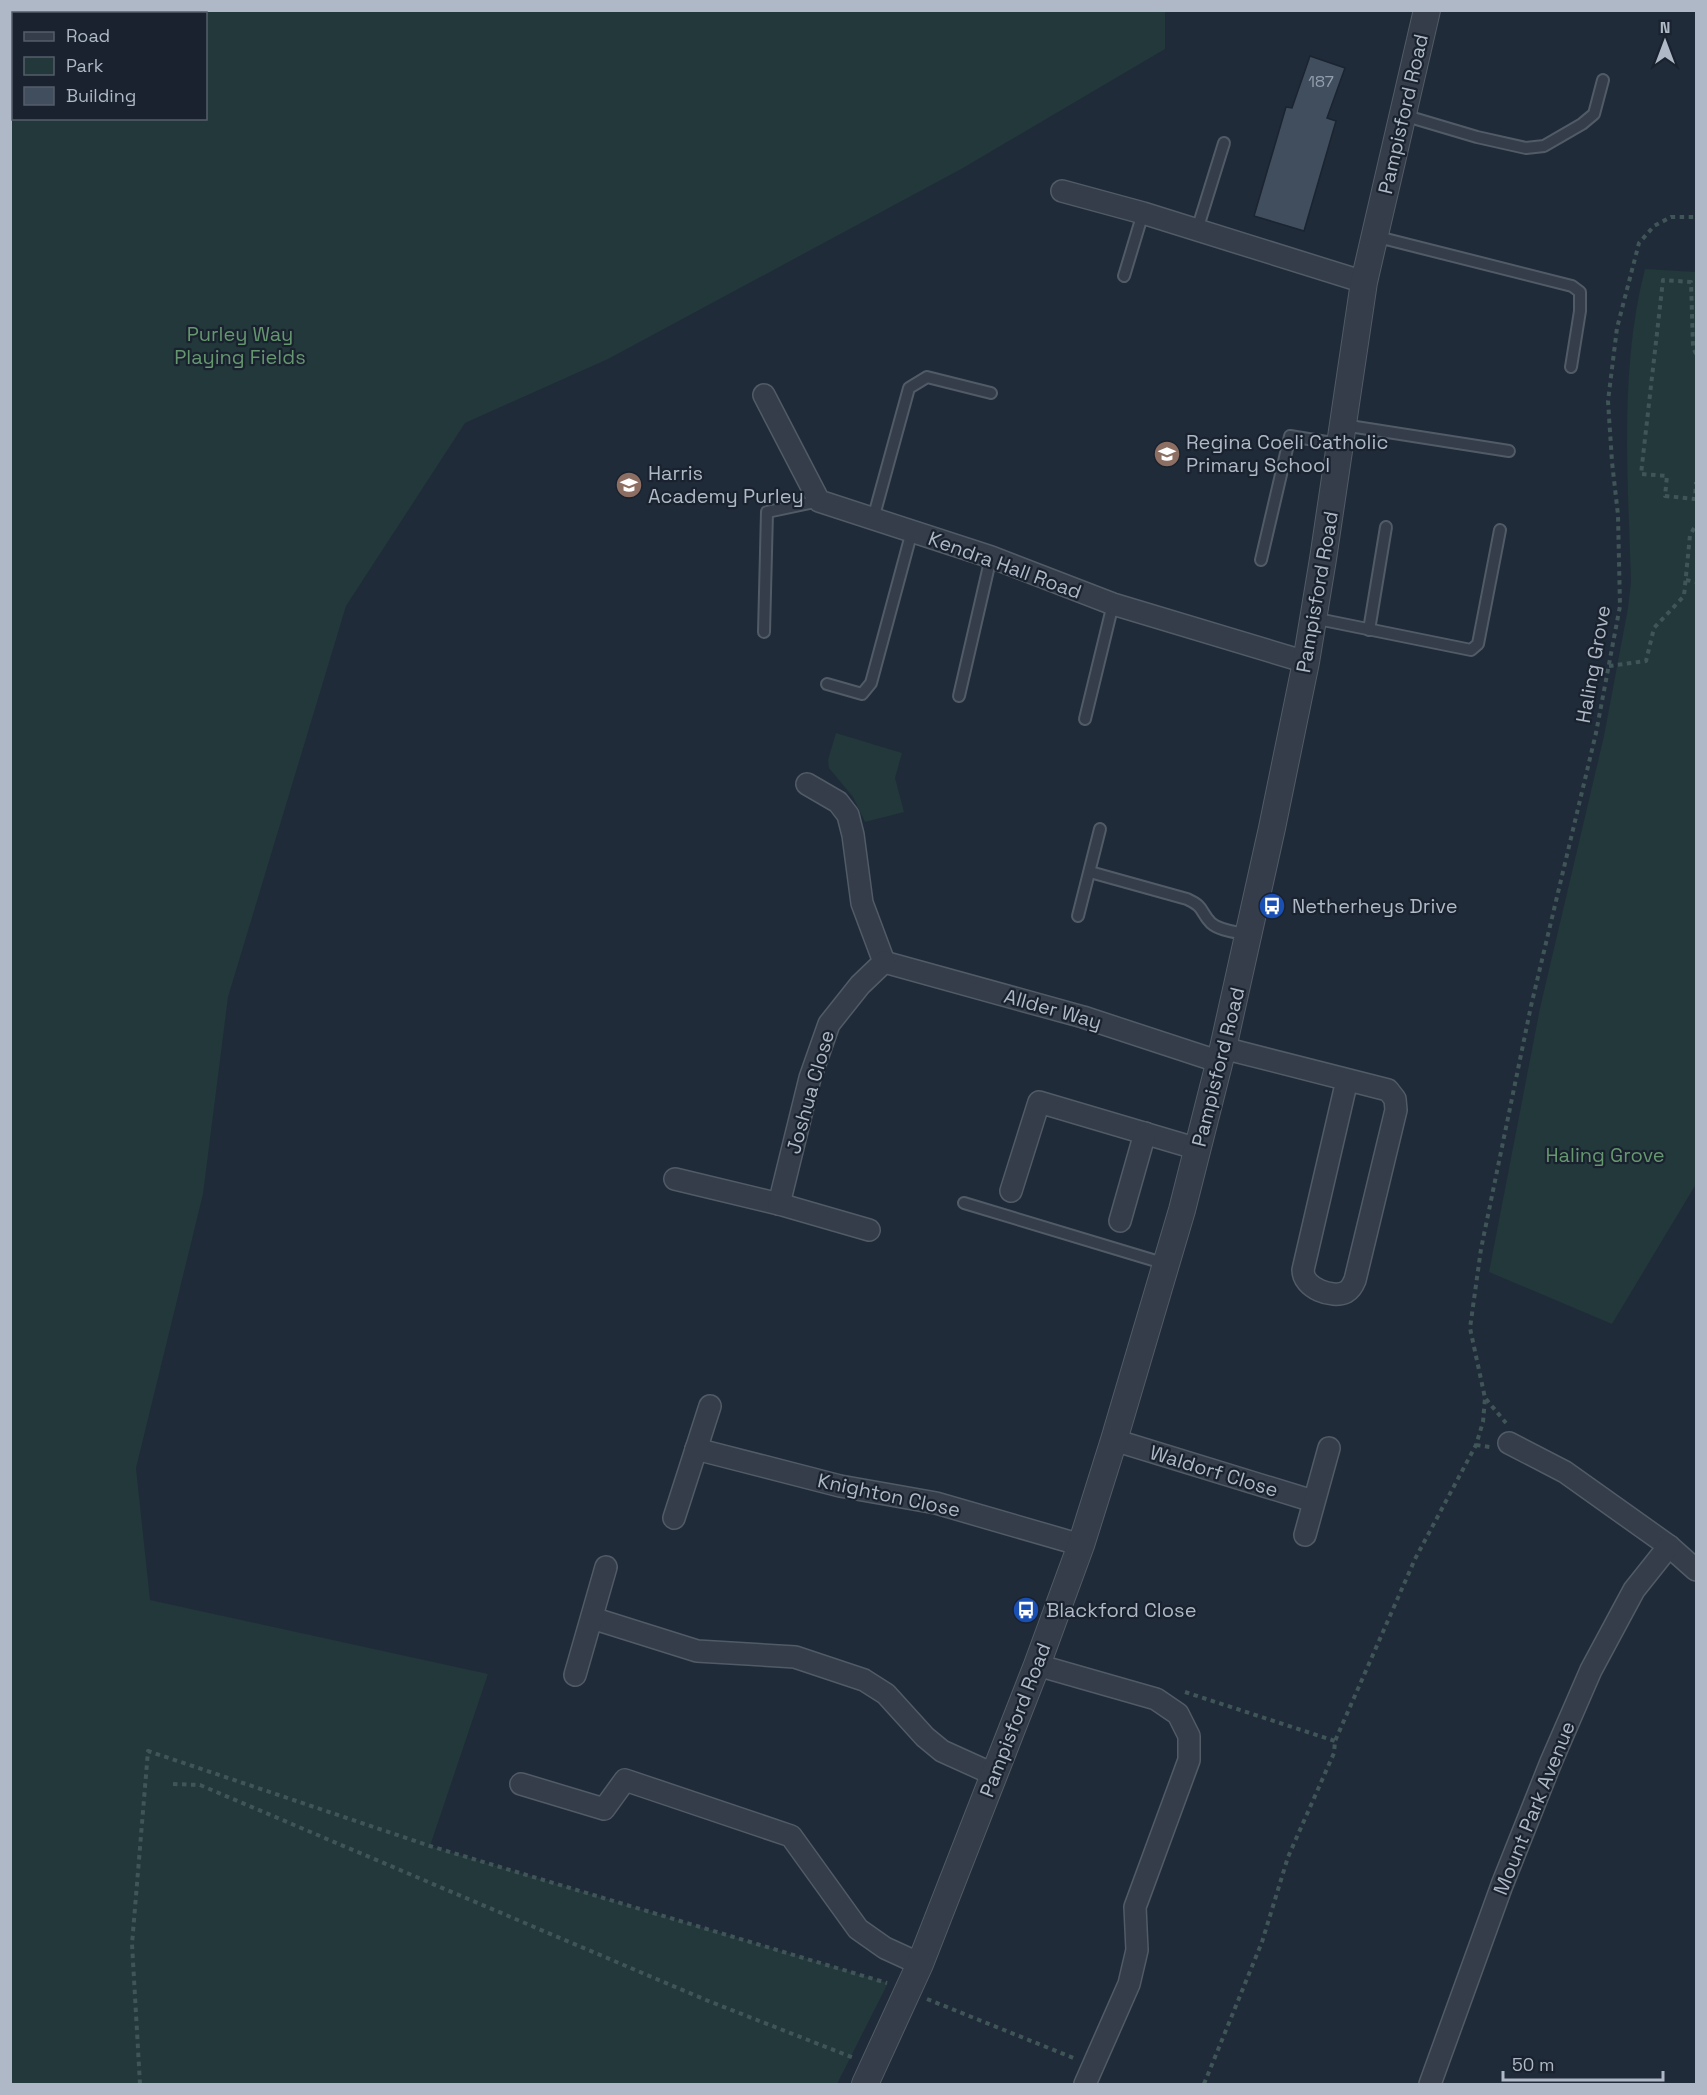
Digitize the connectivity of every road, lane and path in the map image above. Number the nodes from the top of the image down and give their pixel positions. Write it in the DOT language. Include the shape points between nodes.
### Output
graph roads {
  1 [pos="1427,10"];
  2 [pos="1603,80"];
  3 [pos="1402,115"];
  4 [pos="1224,142"];
  5 [pos="1062,190"];
  6 [pos="1143,213"];
  7 [pos="1696,217"];
  8 [pos="1197,230"];
  9 [pos="1374,236"];
  10 [pos="1124,276"];
  11 [pos="1364,282"];
  12 [pos="1696,354"];
  13 [pos="1571,367"];
  14 [pos="991,393"];
  15 [pos="764,395"];
  16 [pos="1341,434"];
  17 [pos="1509,451"];
  18 [pos="1696,482"];
  19 [pos="819,501"];
  20 [pos="873,519"];
  21 [pos="1696,525"];
  22 [pos="1386,527"];
  23 [pos="1500,530"];
  24 [pos="912,531"];
  25 [pos="991,557"];
  26 [pos="1261,560"];
  27 [pos="1686,580"];
  28 [pos="1696,582"];
  29 [pos="1113,604"];
  30 [pos="1313,618"];
  31 [pos="1369,630"];
  32 [pos="764,632"];
  33 [pos="1306,662"];
  34 [pos="1609,666"];
  35 [pos="827,684"];
  36 [pos="960,696"];
  37 [pos="1084,719"];
  38 [pos="807,784"];
  39 [pos="1100,829"];
  40 [pos="1090,872"];
  41 [pos="1078,916"];
  42 [pos="1249,935"];
  43 [pos="884,962"];
  44 [pos="1222,1055"];
  45 [pos="1347,1080"];
  46 [pos="1145,1133"];
  47 [pos="1198,1149"];
  48 [pos="675,1179"];
  49 [pos="1011,1191"];
  50 [pos="964,1203"];
  51 [pos="779,1204"];
  52 [pos="1119,1221"];
  53 [pos="869,1230"];
  54 [pos="1166,1264"];
  55 [pos="1485,1398"];
  56 [pos="710,1406"];
  57 [pos="1114,1440"];
  58 [pos="1509,1443"];
  59 [pos="1329,1448"];
  60 [pos="696,1449"];
  61 [pos="1313,1502"];
  62 [pos="674,1518"];
  63 [pos="1305,1535"];
  64 [pos="1080,1545"];
  65 [pos="1669,1546"];
  66 [pos="606,1567"];
  67 [pos="1696,1570"];
  68 [pos="592,1618"];
  69 [pos="1037,1665"];
  70 [pos="575,1675"];
  71 [pos="1156,1699"];
  72 [pos="1335,1741"];
  73 [pos="995,1775"];
  74 [pos="173,1784"];
  75 [pos="521,1784"];
  76 [pos="920,1964"];
  77 [pos="908,1991"];
  78 [pos="869,2075"];
  79 [pos="1090,2075"];
  80 [pos="140,2085"];
  81 [pos="1204,2085"];
  82 [pos="1430,2085"];
  1 -- 3 [label="street, Pampisford Road"];
  2 -- 3 [label="lane" via="1594,114 1544,147 1526,148 1477,137"];
  3 -- 9 [label="street, Pampisford Road"];
  4 -- 8 [label="lane"];
  5 -- 6 [label="street"];
  6 -- 8 [label="street"];
  6 -- 10 [label="lane"];
  7 -- 34 [label="path, Haling Grove" via="1671,217 1654,226 1639,243 1617,328 1608,401 1618,515 1620,606"];
  8 -- 11 [label="street"];
  9 -- 11 [label="street, Pampisford Road"];
  9 -- 13 [label="lane" via="1572,286 1580,292 1580,311"];
  11 -- 16 [label="street, Pampisford Road"];
  12 -- 18 [label="path" via="1690,282 1663,280 1641,474 1666,476 1665,496 1695,499"];
  14 -- 20 [label="lane" via="927,377 909,388"];
  15 -- 19 [label="street"];
  16 -- 17 [label="lane"];
  16 -- 26 [label="lane" via="1290,436"];
  16 -- 30 [label="street, Pampisford Road"];
  19 -- 20 [label="street, Kendra Hall Road"];
  19 -- 32 [label="lane" via="767,512"];
  20 -- 24 [label="street, Kendra Hall Road"];
  21 -- 27 [label="path" via="1690,535"];
  22 -- 31 [label="lane"];
  23 -- 31 [label="lane" via="1478,644 1471,650"];
  24 -- 25 [label="street, Kendra Hall Road"];
  24 -- 35 [label="lane" via="871,683 862,694"];
  25 -- 29 [label="street, Kendra Hall Road"];
  25 -- 36 [label="lane"];
  27 -- 28 [label="path"];
  27 -- 34 [label="path" via="1684,596 1654,628 1646,662"];
  29 -- 33 [label="street, Kendra Hall Road"];
  29 -- 37 [label="lane"];
  30 -- 31 [label="lane"];
  30 -- 33 [label="street, Pampisford Road"];
  33 -- 42 [label="street, Pampisford Road"];
  34 -- 55 [label="path, Haling Grove" via="1531,1006 1481,1249 1470,1328"];
  38 -- 43 [label="street" via="838,802 848,815 862,903"];
  39 -- 40 [label="lane"];
  40 -- 41 [label="lane"];
  40 -- 42 [label="lane" via="1199,904 1211,923"];
  42 -- 44 [label="street, Pampisford Road"];
  43 -- 44 [label="street, Allder Way"];
  43 -- 51 [label="street, Joshua Close" via="829,1024 810,1078"];
  44 -- 45 [label="street"];
  44 -- 47 [label="street, Pampisford Road"];
  45 -- 45 [label="street" via="1304,1270 1310,1285 1329,1292 1346,1292 1355,1280 1396,1110 1395,1099 1388,1090"];
  46 -- 47 [label="street"];
  46 -- 49 [label="street" via="1039,1102"];
  46 -- 52 [label="street"];
  47 -- 54 [label="street, Pampisford Road"];
  48 -- 51 [label="street"];
  50 -- 54 [label="lane"];
  51 -- 53 [label="street"];
  54 -- 57 [label="street, Pampisford Road"];
  55 -- 58 [label="path" via="1505,1420"];
  55 -- 72 [label="path" via="1476,1444 1415,1559"];
  56 -- 60 [label="street"];
  57 -- 61 [label="street, Waldorf Close"];
  57 -- 64 [label="street, Pampisford Road"];
  58 -- 65 [label="street" via="1564,1472"];
  59 -- 61 [label="street"];
  60 -- 62 [label="street"];
  60 -- 64 [label="street, Knighton Close" via="840,1486 936,1503"];
  61 -- 63 [label="street"];
  64 -- 69 [label="street, Pampisford Road"];
  65 -- 67 [label="street"];
  65 -- 82 [label="street, Mount Park Avenue" via="1635,1590 1586,1680 1502,1885"];
  66 -- 68 [label="street"];
  68 -- 70 [label="street"];
  68 -- 73 [label="street" via="697,1651 795,1658 864,1680 886,1694 942,1751"];
  69 -- 71 [label="street"];
  69 -- 73 [label="street, Pampisford Road"];
  71 -- 72 [label="path" via="1181,1691"];
  71 -- 79 [label="street" via="1178,1714 1189,1736 1189,1760 1135,1907 1137,1950 1129,1984"];
  72 -- 81 [label="path" via="1334,1753 1288,1857 1262,1942"];
  73 -- 76 [label="street, Pampisford Road"];
  74 -- 78 [label="path" via="200,1785 706,2000"];
  75 -- 76 [label="street" via="604,1809 625,1780 790,1836 858,1929 885,1948"];
  76 -- 77 [label="street, Pampisford Road"];
  77 -- 78 [label="street, Pampisford Road"];
  77 -- 79 [label="path"];
  77 -- 80 [label="path" via="430,1846 148,1751 132,1944"];
}
